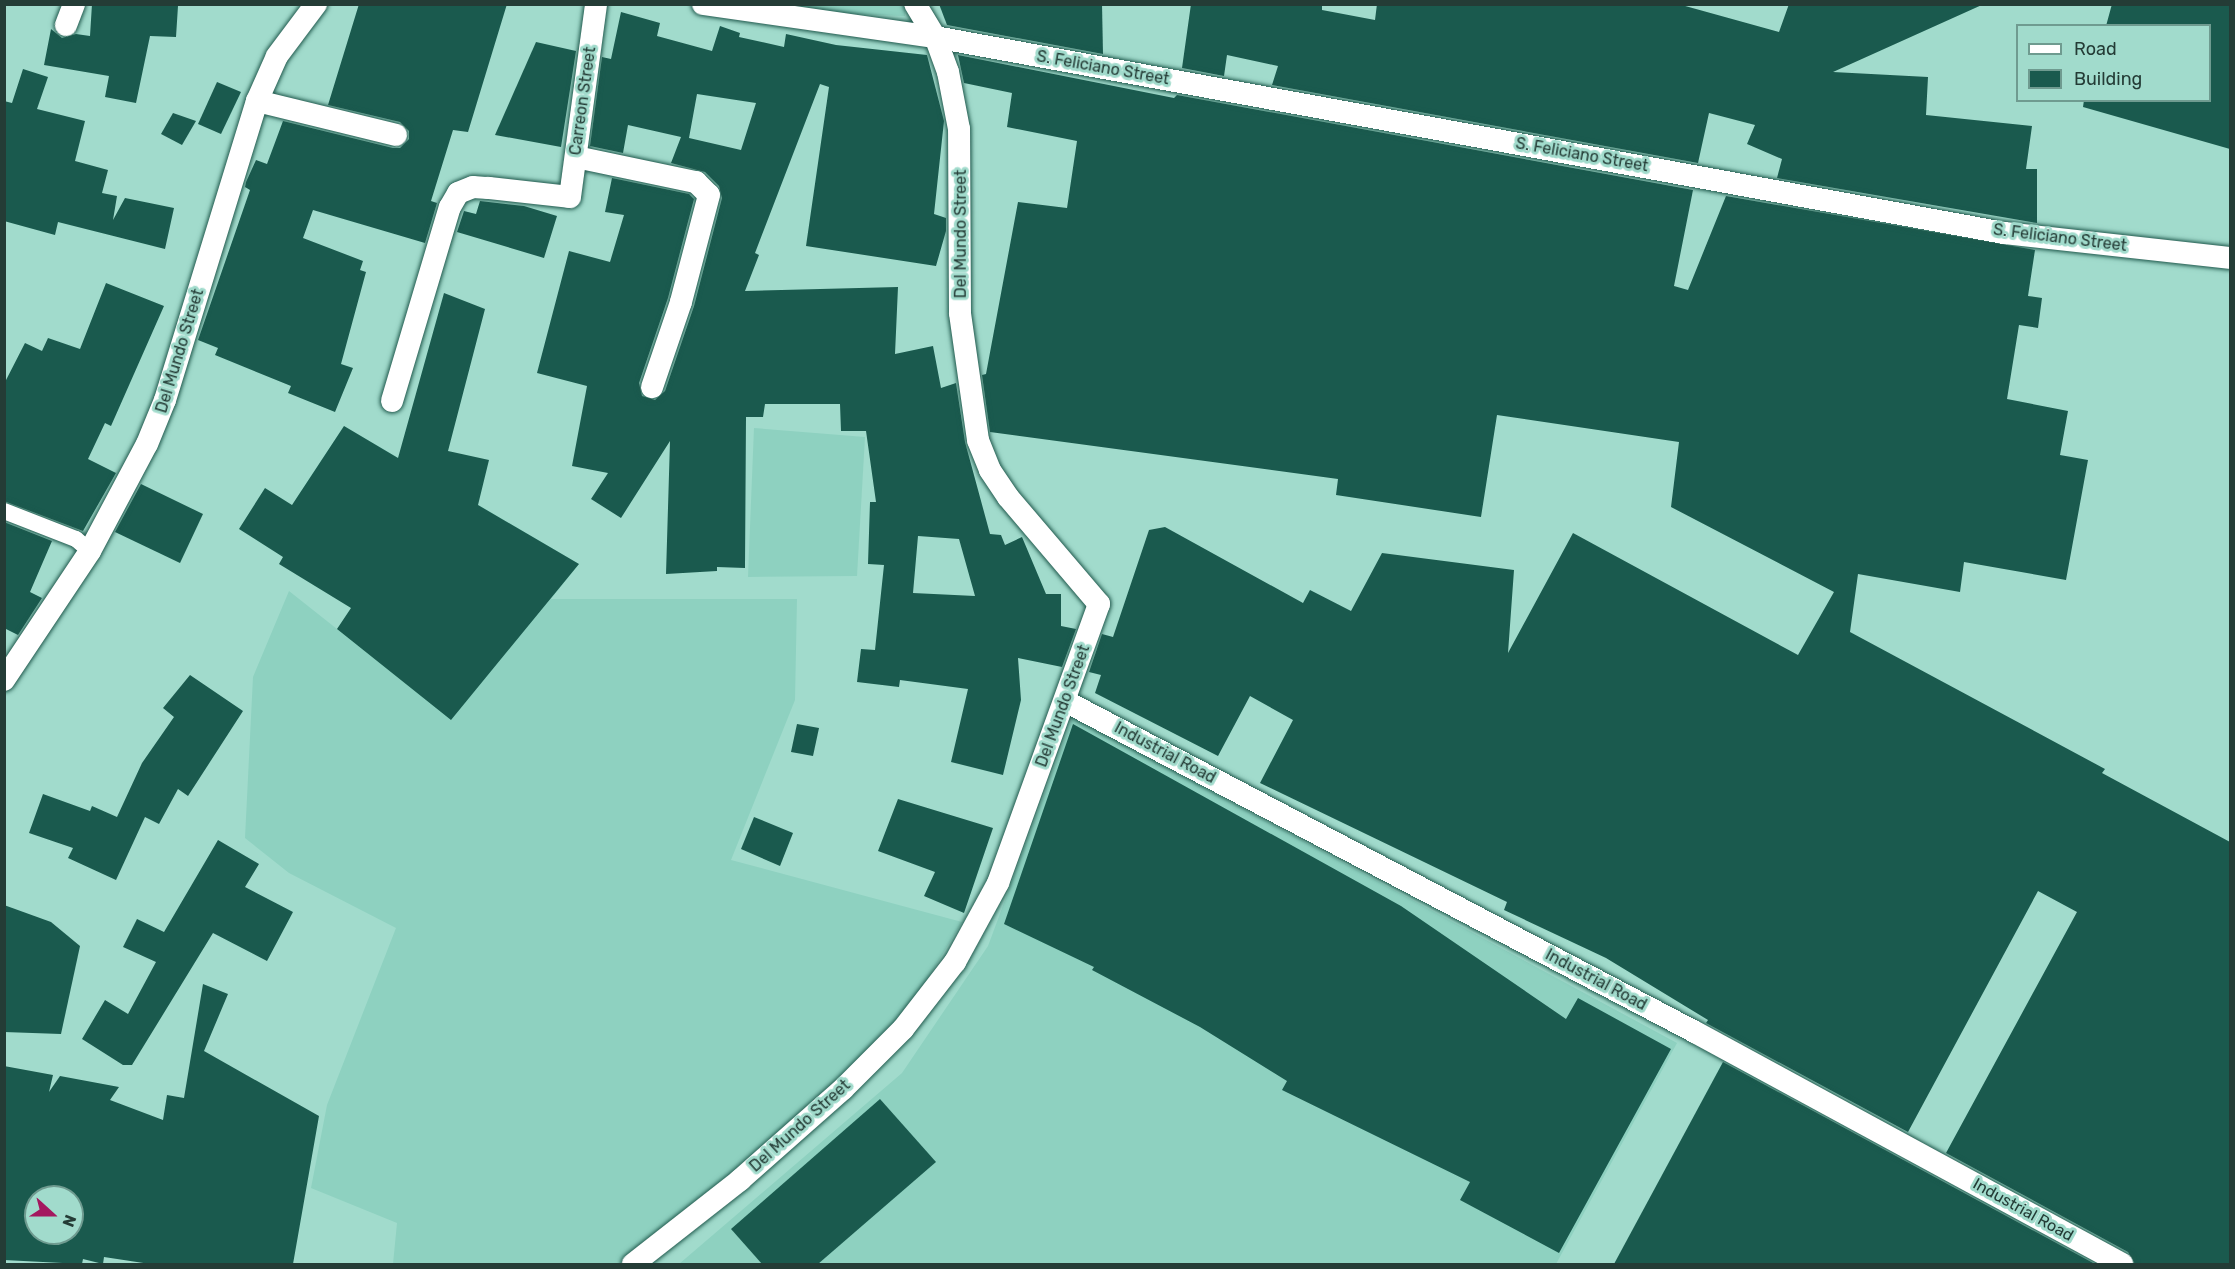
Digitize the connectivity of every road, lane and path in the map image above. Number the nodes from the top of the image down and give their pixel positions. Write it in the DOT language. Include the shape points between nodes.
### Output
graph roads {
  1 [pos="316,4"];
  2 [pos="596,4"];
  3 [pos="703,4"];
  4 [pos="915,4"];
  5 [pos="935,37"];
  6 [pos="258,102"];
  7 [pos="396,135"];
  8 [pos="576,158"];
  9 [pos="2230,258"];
  10 [pos="652,387"];
  11 [pos="392,401"];
  12 [pos="4,511"];
  13 [pos="90,550"];
  14 [pos="4,680"];
  15 [pos="1065,701"];
  16 [pos="633,1264"];
  17 [pos="2122,1264"];
  1 -- 6 [label="street, Del Mundo Street" via="277,56"];
  2 -- 8 [label="street, Carreon Street"];
  3 -- 5 [label="street, S. Feliciano Street"];
  4 -- 5 [label="street"];
  5 -- 9 [label="street, S. Feliciano Street" via="2004,232"];
  5 -- 15 [label="street, Del Mundo Street" via="953,92 959,129 960,313 978,440 990,470 1008,497 1100,604"];
  6 -- 7 [label="street"];
  6 -- 13 [label="street, Del Mundo Street" via="157,422"];
  8 -- 10 [label="street" via="696,182 709,195 681,302"];
  8 -- 11 [label="street, Carreon Street" via="570,197 473,187 458,193 450,207"];
  12 -- 13 [label="street" via="76,538"];
  13 -- 14 [label="street, Del Mundo Street"];
  15 -- 16 [label="street, Del Mundo Street" via="990,901 955,962 928,999 843,1089 740,1180"];
  15 -- 17 [label="street, Industrial Road" via="1695,1032"];
}
